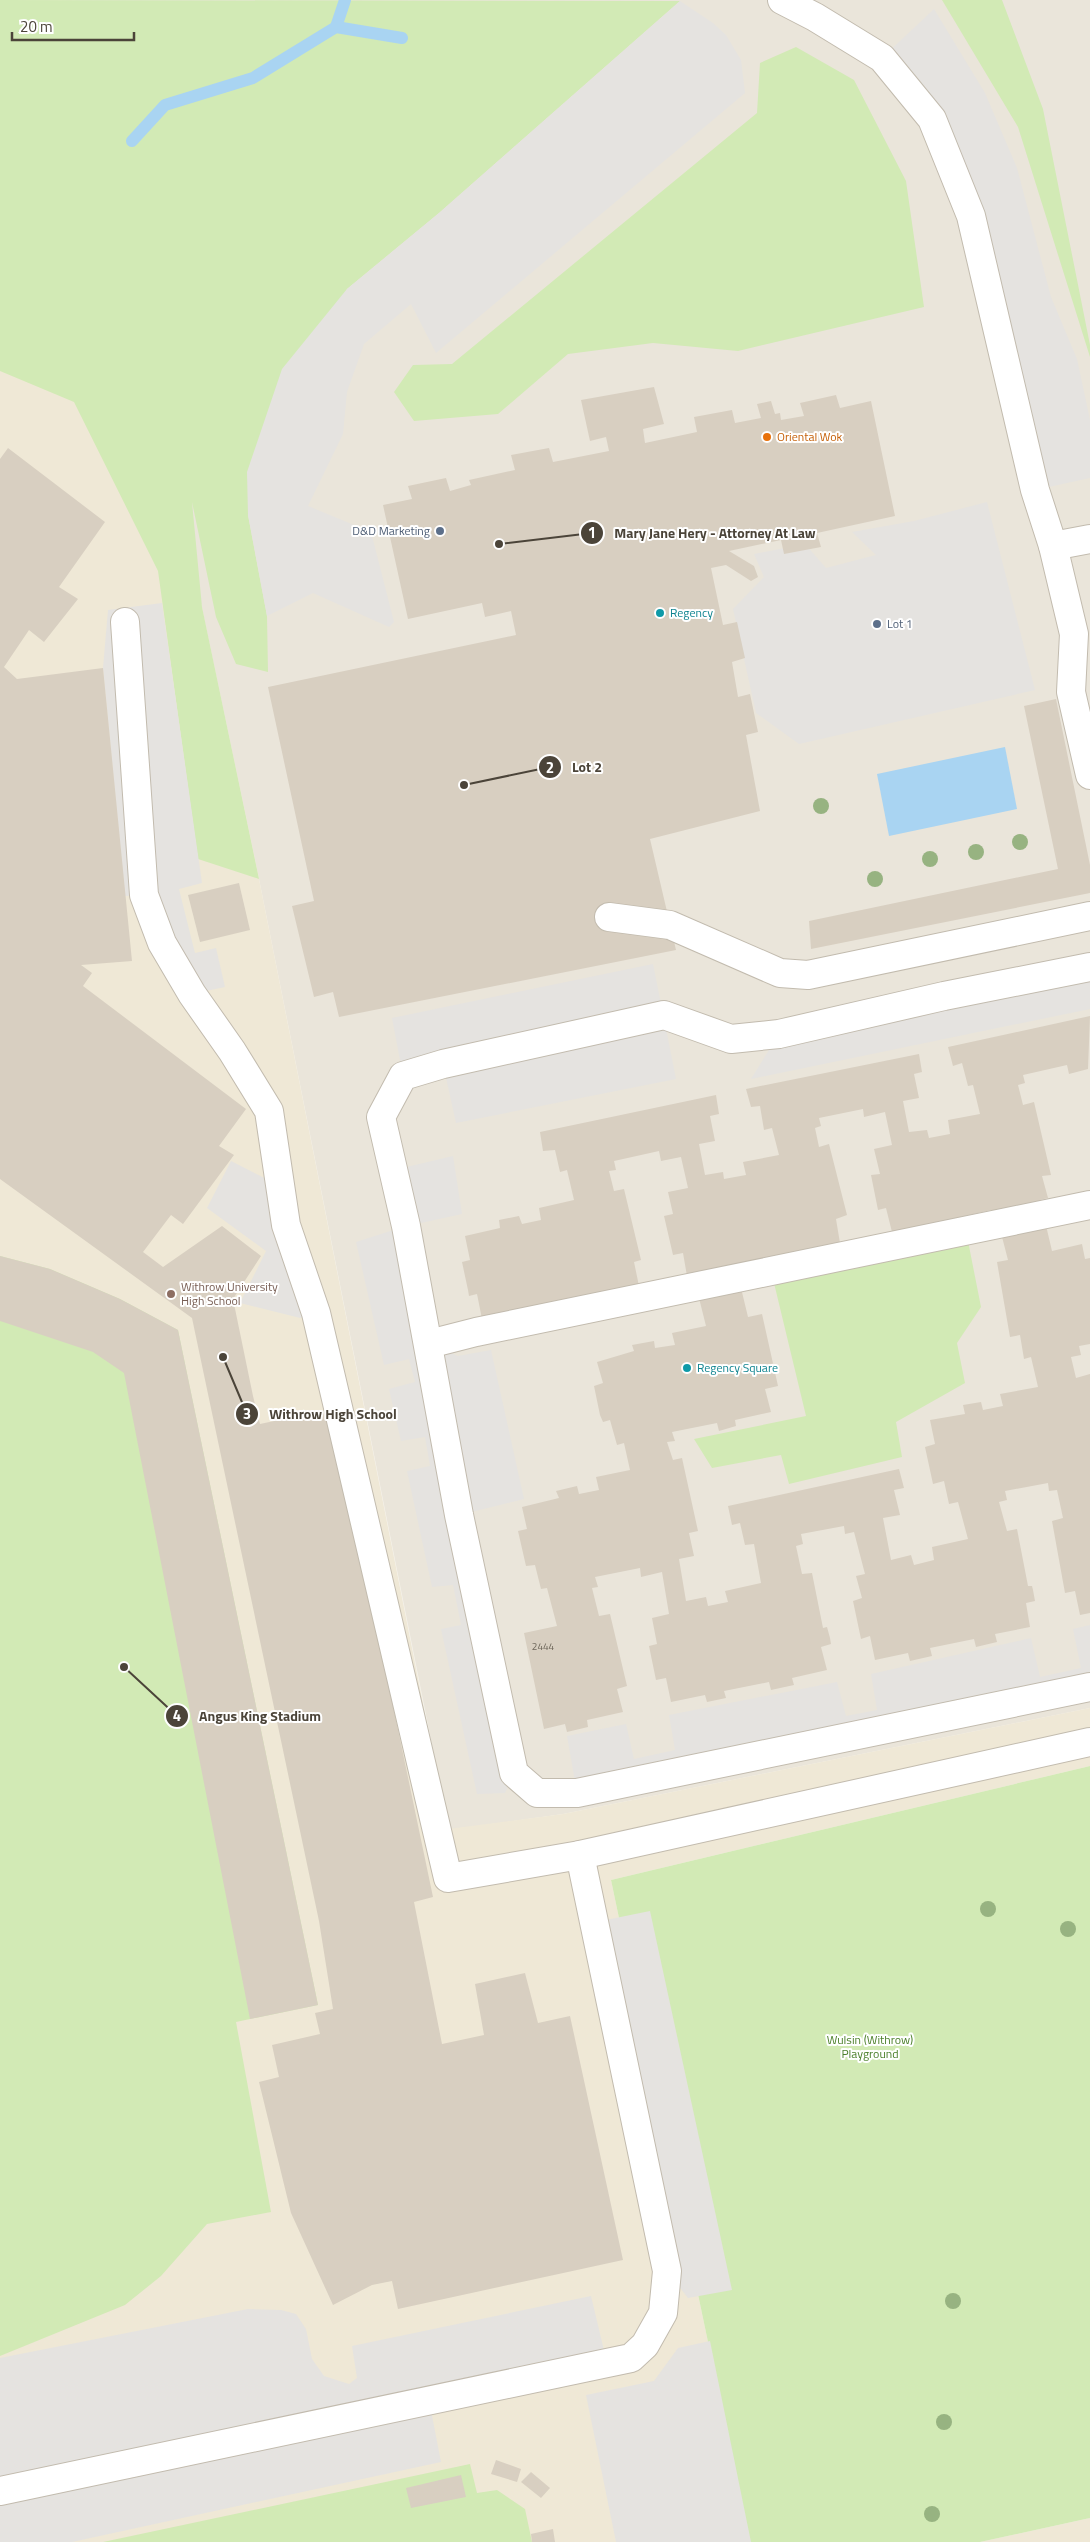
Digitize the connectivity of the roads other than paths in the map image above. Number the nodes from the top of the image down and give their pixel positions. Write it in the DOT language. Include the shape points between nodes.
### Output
graph roads {
  1 [pos="782,0"];
  2 [pos="1090,539"];
  3 [pos="1053,546"];
  4 [pos="125,622"];
  5 [pos="1085,637"];
  6 [pos="1090,775"];
  7 [pos="1090,916"];
  8 [pos="609,917"];
  9 [pos="1090,967"];
  10 [pos="1090,1205"];
  11 [pos="429,1344"];
  12 [pos="1090,1687"];
  13 [pos="1090,1742"];
  14 [pos="580,1855"];
  15 [pos="0,2491"];
  1 -- 3 [label="lane" via="882,58 932,119 971,216 1035,490"];
  2 -- 3 [label="lane"];
  3 -- 5 [label="lane"];
  4 -- 14 [label="lane" via="144,895 162,943 269,1111 286,1225 316,1313 448,1878"];
  5 -- 6 [label="lane" via="1071,692"];
  7 -- 8 [label="lane" via="808,975 780,973 670,925"];
  9 -- 11 [label="lane" via="779,1034 732,1039 664,1015 443,1064 403,1076 380,1117"];
  10 -- 11 [label="lane"];
  11 -- 12 [label="lane" via="459,1515 514,1773 538,1793 576,1793"];
  13 -- 14 [label="lane"];
  14 -- 15 [label="lane" via="667,2271 662,2313 645,2345 631,2358"];
}
